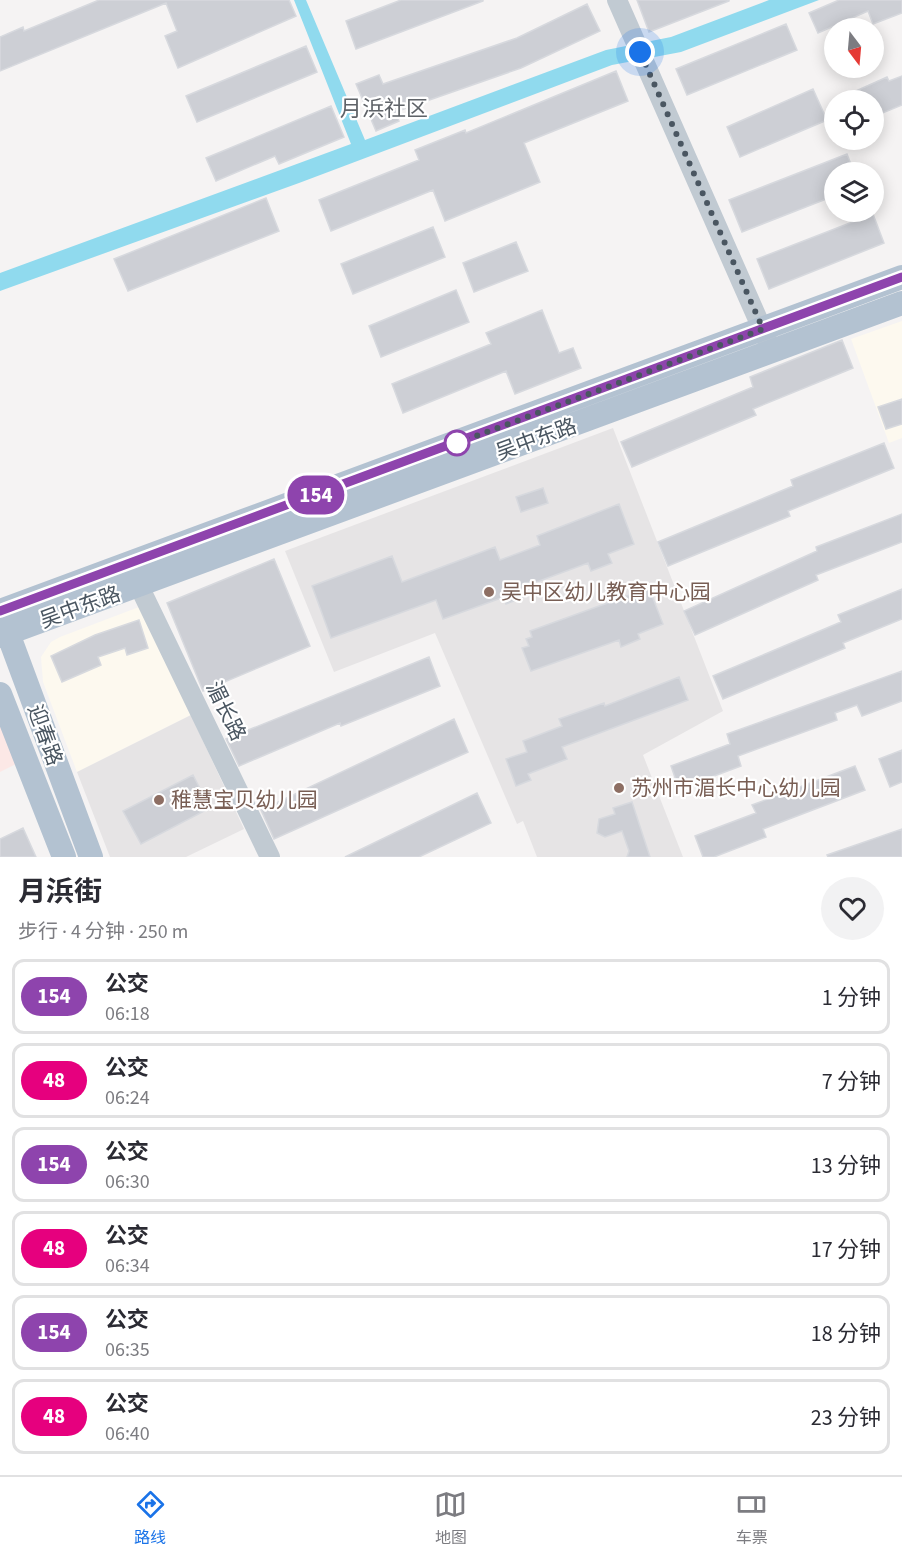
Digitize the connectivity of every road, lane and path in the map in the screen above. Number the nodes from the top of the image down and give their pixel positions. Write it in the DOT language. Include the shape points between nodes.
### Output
graph roads {
  1 [pos="617,0"];
  2 [pos="902,277"];
  3 [pos="902,303"];
  4 [pos="763,329"];
  5 [pos="772,352"];
  6 [pos="139,586"];
  7 [pos="2,623"];
  8 [pos="0,694"];
  9 [pos="64,857"];
  10 [pos="91,857"];
  11 [pos="270,857"];
  1 -- 4 [label="street"];
  2 -- 4 [label="main road, 吴中东路"];
  3 -- 5 [label="main road, 吴中东路"];
  4 -- 5 [label="street"];
  4 -- 7 [label="main road, 吴中东路"];
  5 -- 6 [label="main road, 吴中东路"];
  6 -- 7 [label="main road, 吴中东路"];
  6 -- 11 [label="street, 湄长路"];
  7 -- 10 [label="main road, 迎春路"];
  8 -- 9 [label="main road, 迎春路"];
}
